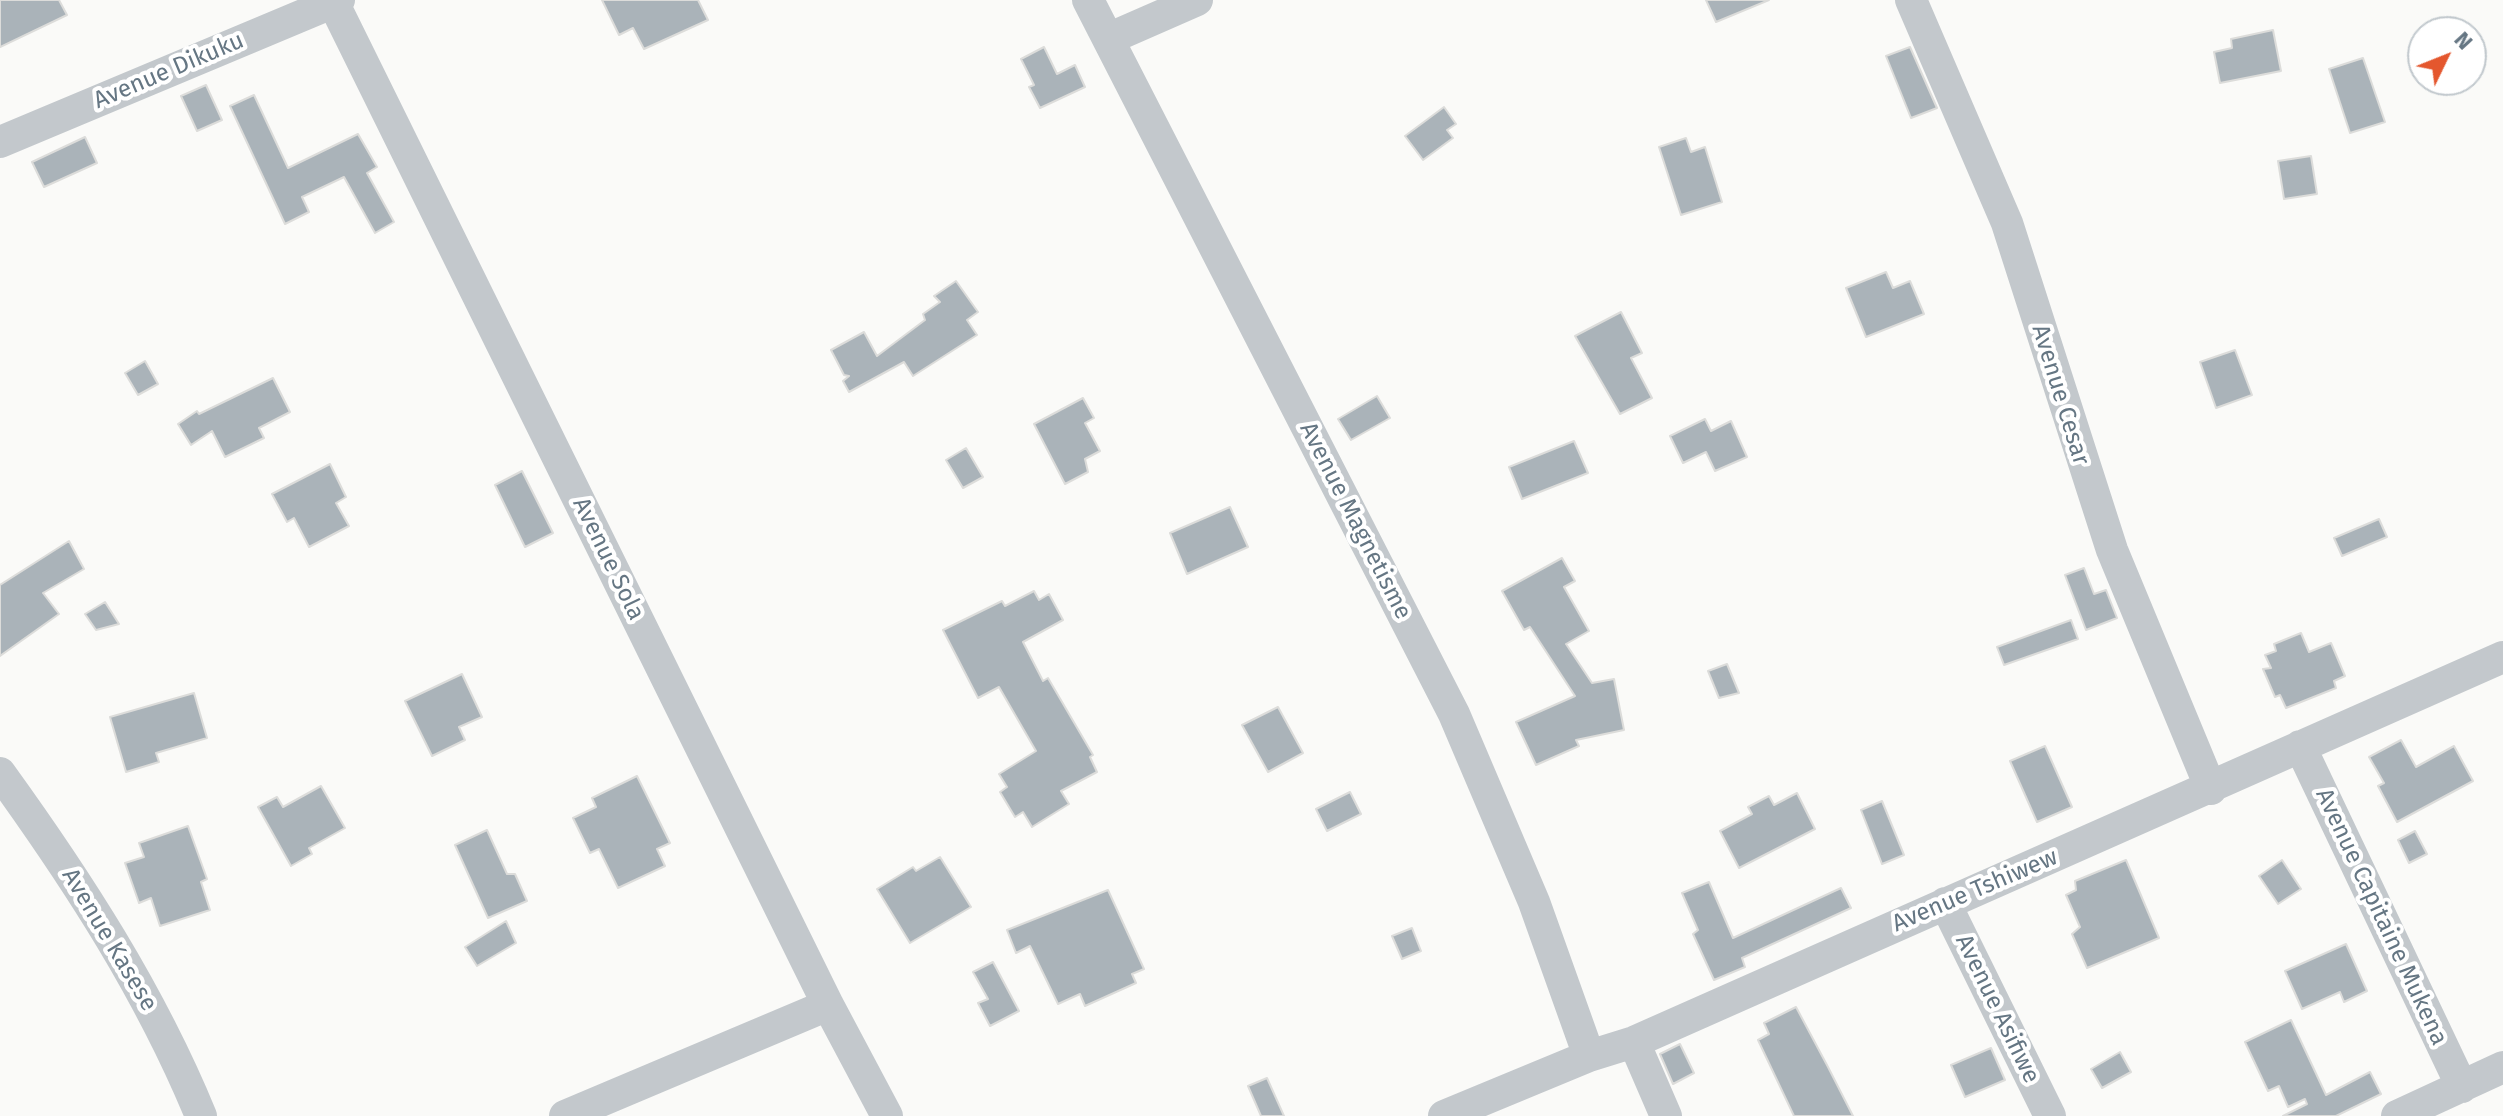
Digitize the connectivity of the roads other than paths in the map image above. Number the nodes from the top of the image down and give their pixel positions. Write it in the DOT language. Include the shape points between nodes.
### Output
graph roads {
  1 [pos="1088,0"];
  2 [pos="1197,0"];
  3 [pos="1911,0"];
  4 [pos="335,1"];
  5 [pos="1108,39"];
  6 [pos="0,142"];
  7 [pos="2503,657"];
  8 [pos="2300,746"];
  9 [pos="0,773"];
  10 [pos="2211,789"];
  11 [pos="1945,903"];
  12 [pos="828,1005"];
  13 [pos="1634,1042"];
  14 [pos="1589,1056"];
  15 [pos="2503,1067"];
  16 [pos="2462,1087"];
  17 [pos="2432,1109"];
  18 [pos="201,1116"];
  19 [pos="565,1116"];
  20 [pos="887,1116"];
  21 [pos="1444,1116"];
  22 [pos="1666,1116"];
  23 [pos="2050,1116"];
  24 [pos="2397,1116"];
  1 -- 5 [label="street, Avenue Magnetisme"];
  2 -- 5 [label="street"];
  3 -- 10 [label="street, Avenue Cesar" via="2007,223 2107,536"];
  4 -- 6 [label="street, Avenue Dikuku"];
  4 -- 12 [label="street, Avenue Sola"];
  5 -- 14 [label="street, Avenue Magnetisme" via="1454,714 1534,902"];
  7 -- 8 [label="street, Avenue Tshiwew"];
  8 -- 10 [label="street, Avenue Tshiwew"];
  8 -- 16 [label="street, Avenue Capitaine Mukena"];
  9 -- 18 [label="street, Avenue Kasese" via="106,927"];
  10 -- 11 [label="street, Avenue Tshiwew"];
  11 -- 13 [label="street, Avenue Tshiwew"];
  11 -- 23 [label="street, Avenue Asifiwe"];
  12 -- 19 [label="street"];
  12 -- 20 [label="street, Avenue Sola"];
  13 -- 14 [label="street, Avenue Tshiwew"];
  13 -- 22 [label="street"];
  14 -- 21 [label="street, Avenue Tshiwew"];
  15 -- 16 [label="street"];
  16 -- 17 [label="street"];
  17 -- 24 [label="street"];
}
